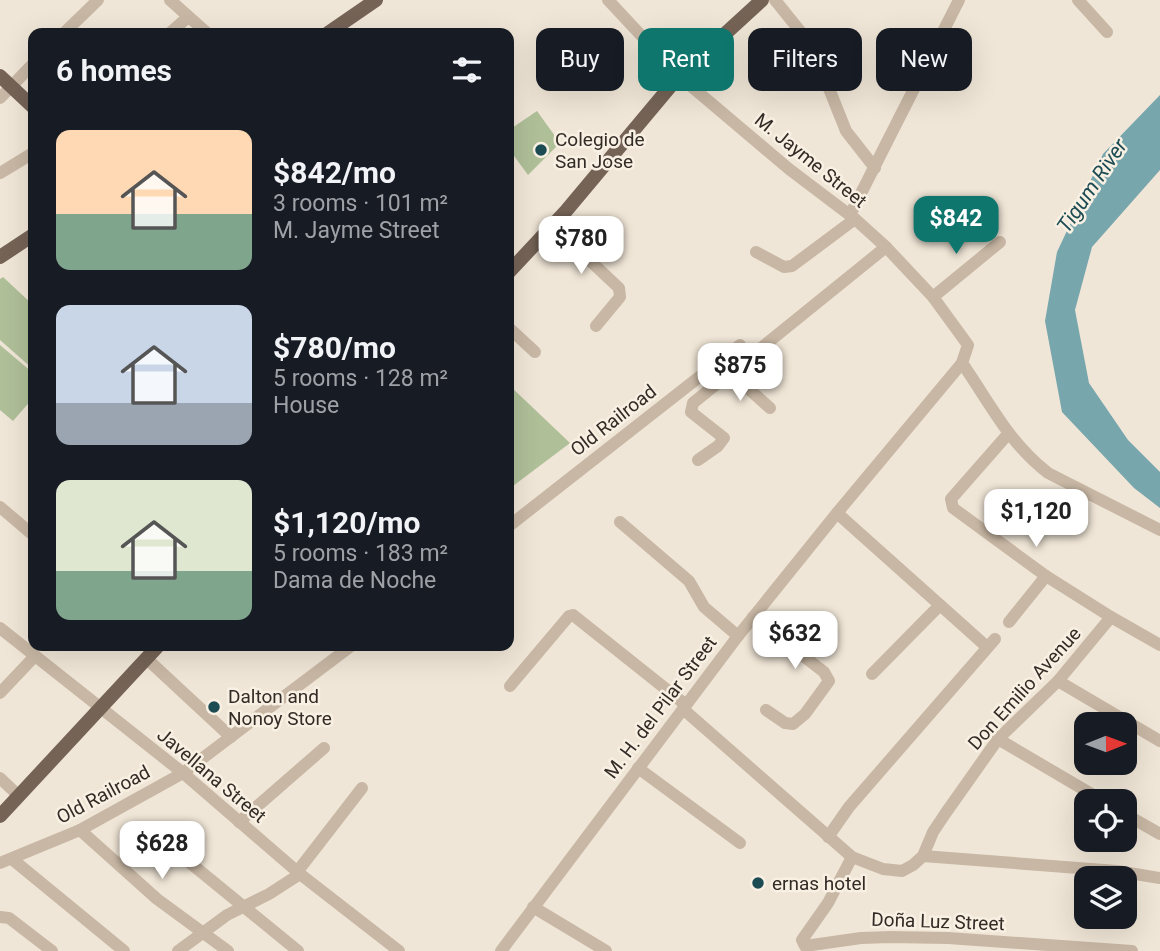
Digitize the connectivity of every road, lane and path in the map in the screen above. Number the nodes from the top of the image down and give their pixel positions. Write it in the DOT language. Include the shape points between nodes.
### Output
graph roads {
  1 [pos="170,0"];
  2 [pos="608,0"];
  3 [pos="762,0"];
  4 [pos="775,0"];
  5 [pos="959,0"];
  6 [pos="1078,0"];
  7 [pos="91,2"];
  8 [pos="369,2"];
  9 [pos="188,17"];
  10 [pos="68,28"];
  11 [pos="176,28"];
  12 [pos="200,28"];
  13 [pos="335,28"];
  14 [pos="731,28"];
  15 [pos="1107,32"];
  16 [pos="638,33"];
  17 [pos="28,69"];
  18 [pos="0,76"];
  19 [pos="12,86"];
  20 [pos="666,91"];
  21 [pos="696,91"];
  22 [pos="0,97"];
  23 [pos="28,102"];
  24 [pos="28,156"];
  25 [pos="875,168"];
  26 [pos="0,173"];
  27 [pos="853,217"];
  28 [pos="553,226"];
  29 [pos="28,238"];
  30 [pos="1000,242"];
  31 [pos="886,247"];
  32 [pos="756,252"];
  33 [pos="0,257"];
  34 [pos="514,267"];
  35 [pos="933,297"];
  36 [pos="596,326"];
  37 [pos="514,333"];
  38 [pos="740,345"];
  39 [pos="535,352"];
  40 [pos="962,363"];
  41 [pos="732,374"];
  42 [pos="770,408"];
  43 [pos="1007,434"];
  44 [pos="698,460"];
  45 [pos="0,507"];
  46 [pos="837,513"];
  47 [pos="514,522"];
  48 [pos="620,522"];
  49 [pos="1160,530"];
  50 [pos="28,531"];
  51 [pos="1046,576"];
  52 [pos="940,605"];
  53 [pos="753,617"];
  54 [pos="1111,617"];
  55 [pos="1009,622"];
  56 [pos="0,628"];
  57 [pos="738,636"];
  58 [pos="1160,645"];
  59 [pos="28,650"];
  60 [pos="29,651"];
  61 [pos="154,651"];
  62 [pos="344,651"];
  63 [pos="35,656"];
  64 [pos="147,659"];
  65 [pos="872,674"];
  66 [pos="1058,681"];
  67 [pos="510,686"];
  68 [pos="0,693"];
  69 [pos="685,707"];
  70 [pos="101,709"];
  71 [pos="766,710"];
  72 [pos="231,737"];
  73 [pos="999,739"];
  74 [pos="1160,741"];
  75 [pos="324,748"];
  76 [pos="638,768"];
  77 [pos="183,773"];
  78 [pos="0,778"];
  79 [pos="362,788"];
  80 [pos="1083,789"];
  81 [pos="19,796"];
  82 [pos="0,816"];
  83 [pos="1137,821"];
  84 [pos="239,822"];
  85 [pos="80,830"];
  86 [pos="1160,834"];
  87 [pos="828,837"];
  88 [pos="740,843"];
  89 [pos="923,856"];
  90 [pos="852,858"];
  91 [pos="6,861"];
  92 [pos="189,862"];
  93 [pos="299,873"];
  94 [pos="1160,878"];
  95 [pos="242,907"];
  96 [pos="533,907"];
  97 [pos="0,917"];
  98 [pos="202,933"];
  99 [pos="52,951"];
  100 [pos="124,951"];
  101 [pos="178,951"];
  102 [pos="228,951"];
  103 [pos="298,951"];
  104 [pos="399,951"];
  105 [pos="501,951"];
  106 [pos="606,951"];
  107 [pos="1132,951"];
  1 -- 9 [label="street"];
  2 -- 16 [label="street, M. Jayme Street"];
  3 -- 14 [label="main road"];
  4 -- 25 [label="street" via="812,46 846,131"];
  5 -- 25 [label="street"];
  6 -- 15 [label="street"];
  7 -- 10 [label="street"];
  8 -- 13 [label="main road"];
  9 -- 11 [label="street"];
  9 -- 12 [label="street"];
  17 -- 19 [label="street"];
  18 -- 19 [label="main road"];
  19 -- 22 [label="street"];
  19 -- 23 [label="main road"];
  20 -- 28 [label="main road"];
  21 -- 27 [label="street, M. Jayme Street"];
  24 -- 26 [label="street"];
  25 -- 27 [label="street"];
  27 -- 31 [label="street, M. Jayme Street"];
  27 -- 32 [label="street" via="792,266"];
  28 -- 34 [label="main road"];
  28 -- 36 [label="street" via="619,288 620,297"];
  29 -- 33 [label="main road"];
  30 -- 35 [label="street"];
  31 -- 35 [label="street, M. Jayme Street"];
  31 -- 41 [label="street"];
  35 -- 40 [label="street, M. Jayme Street" via="968,345"];
  37 -- 39 [label="street"];
  38 -- 47 [label="street, Old Railroad"];
  40 -- 43 [label="street"];
  40 -- 46 [label="street, M. H. del Pilar Street"];
  41 -- 42 [label="street"];
  41 -- 44 [label="street" via="691,407 691,412 724,438"];
  43 -- 49 [label="street" via="1048,473"];
  43 -- 51 [label="street" via="951,499 951,505"];
  45 -- 50 [label="street"];
  46 -- 52 [label="street"];
  46 -- 53 [label="street, M. H. del Pilar Street"];
  48 -- 57 [label="street" via="689,581 704,607"];
  51 -- 54 [label="street"];
  51 -- 55 [label="street"];
  52 -- 65 [label="street"];
  52 -- 87 [label="street" via="991,643"];
  53 -- 57 [label="street, M. H. del Pilar Street"];
  53 -- 71 [label="street" via="824,672 829,681 793,724"];
  54 -- 58 [label="street"];
  54 -- 66 [label="street, Don Emilio Avenue"];
  56 -- 59 [label="street, Javellana Street"];
  57 -- 69 [label="street, M. H. del Pilar Street"];
  60 -- 63 [label="street, Javellana Street"];
  61 -- 64 [label="main road"];
  62 -- 72 [label="street, Old Railroad"];
  63 -- 68 [label="street"];
  63 -- 70 [label="street, Javellana Street"];
  64 -- 70 [label="main road"];
  64 -- 72 [label="street"];
  66 -- 73 [label="street, Don Emilio Avenue"];
  66 -- 74 [label="street"];
  67 -- 69 [label="street" via="573,615"];
  69 -- 76 [label="street, M. H. del Pilar Street"];
  69 -- 87 [label="street"];
  70 -- 77 [label="street, Javellana Street"];
  70 -- 81 [label="main road"];
  72 -- 77 [label="street, Old Railroad"];
  73 -- 80 [label="street"];
  73 -- 89 [label="street, Don Emilio Avenue" via="933,832"];
  75 -- 84 [label="street"];
  76 -- 88 [label="street"];
  76 -- 96 [label="street, M. H. del Pilar Street"];
  77 -- 84 [label="street, Javellana Street"];
  77 -- 85 [label="street, Old Railroad"];
  78 -- 81 [label="street"];
  79 -- 93 [label="street"];
  81 -- 82 [label="main road"];
  83 -- 86 [label="street"];
  84 -- 93 [label="street, Javellana Street"];
  85 -- 91 [label="street, Old Railroad"];
  85 -- 98 [label="street"];
  87 -- 90 [label="street"];
  89 -- 90 [label="street" via="902,871"];
  89 -- 94 [label="street"];
  90 -- 107 [label="street, Doña Luz Street" via="802,940 805,946 890,937"];
  91 -- 100 [label="street"];
  92 -- 95 [label="street"];
  93 -- 95 [label="street"];
  93 -- 104 [label="street, Javellana Street"];
  95 -- 98 [label="street"];
  95 -- 103 [label="street"];
  96 -- 105 [label="street, M. H. del Pilar Street"];
  96 -- 106 [label="street"];
  97 -- 99 [label="street" via="9,918"];
  98 -- 101 [label="street"];
  98 -- 102 [label="street"];
}
